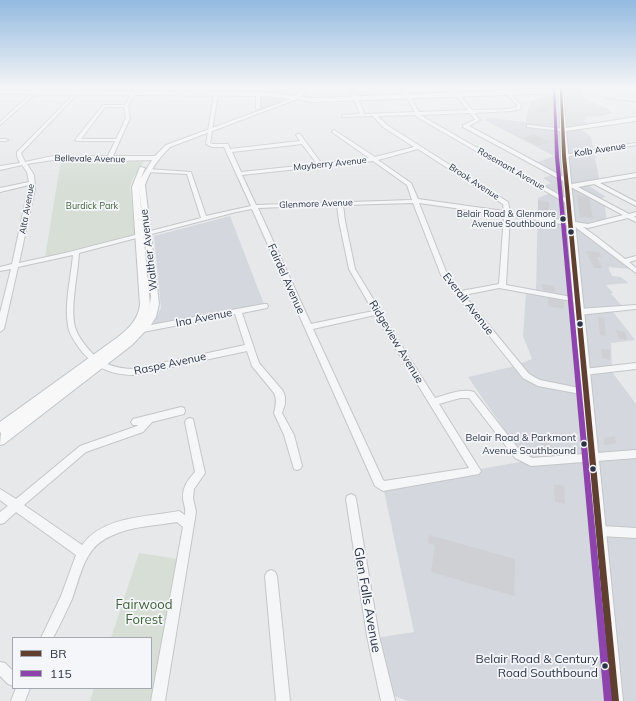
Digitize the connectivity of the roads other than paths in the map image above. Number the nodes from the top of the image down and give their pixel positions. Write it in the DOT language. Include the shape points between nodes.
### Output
graph roads {
  1 [pos="49,121"];
  2 [pos="94,121"];
  3 [pos="127,121"];
  4 [pos="211,121"];
  5 [pos="230,121"];
  6 [pos="232,121"];
  7 [pos="380,121"];
  8 [pos="429,121"];
  9 [pos="476,121"];
  10 [pos="563,121"];
  11 [pos="625,121"];
  12 [pos="529,126"];
  13 [pos="210,128"];
  14 [pos="563,130"];
  15 [pos="334,131"];
  16 [pos="298,135"];
  17 [pos="0,140"];
  18 [pos="6,140"];
  19 [pos="118,140"];
  20 [pos="303,142"];
  21 [pos="636,144"];
  22 [pos="419,147"];
  23 [pos="229,151"];
  24 [pos="564,156"];
  25 [pos="109,159"];
  26 [pos="153,159"];
  27 [pos="374,159"];
  28 [pos="24,163"];
  29 [pos="320,165"];
  30 [pos="0,168"];
  31 [pos="148,171"];
  32 [pos="240,174"];
  33 [pos="636,175"];
  34 [pos="594,182"];
  35 [pos="32,183"];
  36 [pos="569,184"];
  37 [pos="0,190"];
  38 [pos="415,201"];
  39 [pos="568,202"];
  40 [pos="340,204"];
  41 [pos="636,204"];
  42 [pos="254,206"];
  43 [pos="507,213"];
  44 [pos="636,214"];
  45 [pos="628,216"];
  46 [pos="204,219"];
  47 [pos="636,220"];
  48 [pos="571,223"];
  49 [pos="584,228"];
  50 [pos="143,235"];
  51 [pos="76,253"];
  52 [pos="636,258"];
  53 [pos="624,261"];
  54 [pos="15,266"];
  55 [pos="0,268"];
  56 [pos="636,271"];
  57 [pos="502,287"];
  58 [pos="460,293"];
  59 [pos="577,300"];
  60 [pos="264,306"];
  61 [pos="636,307"];
  62 [pos="238,312"];
  63 [pos="378,312"];
  64 [pos="578,312"];
  65 [pos="308,327"];
  66 [pos="0,329"];
  67 [pos="143,329"];
  68 [pos="250,347"];
  69 [pos="96,362"];
  70 [pos="636,366"];
  71 [pos="584,372"];
  72 [pos="586,392"];
  73 [pos="433,402"];
  74 [pos="181,411"];
  75 [pos="149,419"];
  76 [pos="136,422"];
  77 [pos="190,422"];
  78 [pos="0,428"];
  79 [pos="0,440"];
  80 [pos="636,454"];
  81 [pos="593,458"];
  82 [pos="297,466"];
  83 [pos="476,471"];
  84 [pos="0,494"];
  85 [pos="351,499"];
  86 [pos="16,505"];
  87 [pos="0,518"];
  88 [pos="188,523"];
  89 [pos="601,531"];
  90 [pos="636,533"];
  91 [pos="82,552"];
  92 [pos="271,576"];
  93 [pos="47,637"];
  94 [pos="0,668"];
  95 [pos="12,678"];
  96 [pos="23,689"];
  97 [pos="18,701"];
  98 [pos="158,701"];
  99 [pos="283,701"];
  100 [pos="388,701"];
  101 [pos="615,701"];
  1 -- 28 [label="street, Alta Avenue" via="20,151 19,156"];
  2 -- 19 [label="street" via="78,140"];
  3 -- 19 [label="street"];
  4 -- 13 [label="street"];
  5 -- 13 [label="main road, Walther Avenue"];
  6 -- 13 [label="main road, Walther Avenue"];
  7 -- 22 [label="street, Brook Avenue"];
  8 -- 39 [label="street, Rosemont Avenue"];
  9 -- 36 [label="street" via="465,126"];
  10 -- 14 [label="main road"];
  11 -- 14 [label="main road"];
  12 -- 14 [label="street"];
  13 -- 23 [label="street" via="209,146 226,144"];
  13 -- 26 [label="main road, Walther Avenue" via="168,146"];
  14 -- 24 [label="main road"];
  15 -- 27 [label="street, Everall Avenue"];
  16 -- 20 [label="street"];
  17 -- 18 [label="street"];
  19 -- 25 [label="street"];
  20 -- 23 [label="street"];
  20 -- 29 [label="street"];
  21 -- 24 [label="street, Kolb Avenue"];
  22 -- 27 [label="street, Mayberry Avenue"];
  22 -- 43 [label="street, Brook Avenue" via="504,202"];
  23 -- 32 [label="street, Fairdel Avenue"];
  24 -- 36 [label="main road"];
  25 -- 26 [label="street, Bellevale Avenue"];
  25 -- 28 [label="street, Bellevale Avenue" via="53,158"];
  26 -- 31 [label="main road, Walther Avenue"];
  26 -- 50 [label="main road, Walther Avenue" via="138,175 135,184"];
  27 -- 29 [label="street, Mayberry Avenue"];
  27 -- 38 [label="street, Everall Avenue" via="409,184"];
  28 -- 30 [label="street, Bellevale Avenue"];
  28 -- 35 [label="street, Alta Avenue" via="30,171"];
  29 -- 32 [label="street, Mayberry Avenue"];
  31 -- 46 [label="street" via="190,173"];
  31 -- 50 [label="main road, Walther Avenue" via="142,187"];
  32 -- 42 [label="street, Fairdel Avenue"];
  33 -- 34 [label="street"];
  34 -- 36 [label="street"];
  34 -- 41 [label="street"];
  35 -- 37 [label="street"];
  35 -- 54 [label="street, Alta Avenue"];
  36 -- 39 [label="main road"];
  36 -- 45 [label="street"];
  38 -- 40 [label="street, Glenmore Avenue"];
  38 -- 43 [label="street, Glenmore Avenue"];
  38 -- 58 [label="street, Everall Avenue" via="441,270"];
  39 -- 48 [label="main road"];
  40 -- 42 [label="street, Glenmore Avenue"];
  40 -- 63 [label="street, Ridgeview Avenue" via="352,269"];
  42 -- 46 [label="street, Glenmore Avenue"];
  42 -- 65 [label="street, Fairdel Avenue"];
  43 -- 48 [label="street, Glenmore Avenue"];
  43 -- 57 [label="street, Brook Avenue"];
  44 -- 45 [label="street"];
  45 -- 47 [label="street"];
  45 -- 49 [label="street"];
  46 -- 50 [label="street, Glenmore Avenue"];
  48 -- 49 [label="street, Glenmore Avenue"];
  48 -- 59 [label="main road"];
  49 -- 53 [label="street, Glenmore Avenue"];
  50 -- 51 [label="street, Glenmore Avenue"];
  50 -- 67 [label="main road, Walther Avenue" via="155,310"];
  50 -- 69 [label="main road, Walther Avenue" via="144,312 133,329"];
  51 -- 54 [label="street, Glenmore Avenue"];
  51 -- 69 [label="street" via="71,326 76,337"];
  52 -- 53 [label="street"];
  53 -- 56 [label="street, Glenmore Avenue"];
  54 -- 55 [label="street, Glenmore Avenue"];
  54 -- 66 [label="street, Alta Avenue"];
  57 -- 58 [label="street" via="492,286"];
  57 -- 59 [label="street"];
  58 -- 72 [label="street, Everall Avenue" via="528,378 538,383"];
  59 -- 64 [label="main road"];
  60 -- 62 [label="street, Ina Avenue"];
  61 -- 64 [label="street"];
  62 -- 67 [label="street, Ina Avenue"];
  62 -- 68 [label="street"];
  63 -- 65 [label="street"];
  63 -- 73 [label="street, Ridgeview Avenue"];
  64 -- 71 [label="main road"];
  65 -- 83 [label="street, Fairdel Avenue" via="379,483 383,486"];
  67 -- 69 [label="main road, Walther Avenue"];
  68 -- 69 [label="street, Raspe Avenue" via="134,372 119,372"];
  68 -- 82 [label="street" via="257,368 274,384 280,397 278,413 289,435"];
  69 -- 78 [label="main road, Walther Avenue"];
  69 -- 79 [label="main road, Walther Avenue"];
  70 -- 71 [label="street"];
  71 -- 72 [label="main road"];
  72 -- 81 [label="main road"];
  73 -- 81 [label="street" via="471,394 518,455 531,462"];
  73 -- 83 [label="street, Ridgeview Avenue"];
  74 -- 75 [label="street"];
  75 -- 76 [label="street"];
  75 -- 86 [label="street" via="144,426 132,432 83,449"];
  77 -- 88 [label="street" via="200,473 190,486 188,494 191,506"];
  80 -- 81 [label="street"];
  81 -- 89 [label="main road"];
  84 -- 86 [label="street"];
  85 -- 100 [label="street, Glen Falls Avenue" via="373,636"];
  86 -- 87 [label="street"];
  86 -- 91 [label="street"];
  88 -- 91 [label="street" via="179,516 119,527 94,540"];
  88 -- 98 [label="street"];
  89 -- 90 [label="street"];
  89 -- 101 [label="main road"];
  91 -- 93 [label="street" via="68,593"];
  92 -- 99 [label="street"];
  94 -- 95 [label="street"];
  96 -- 97 [label="street"];
}
